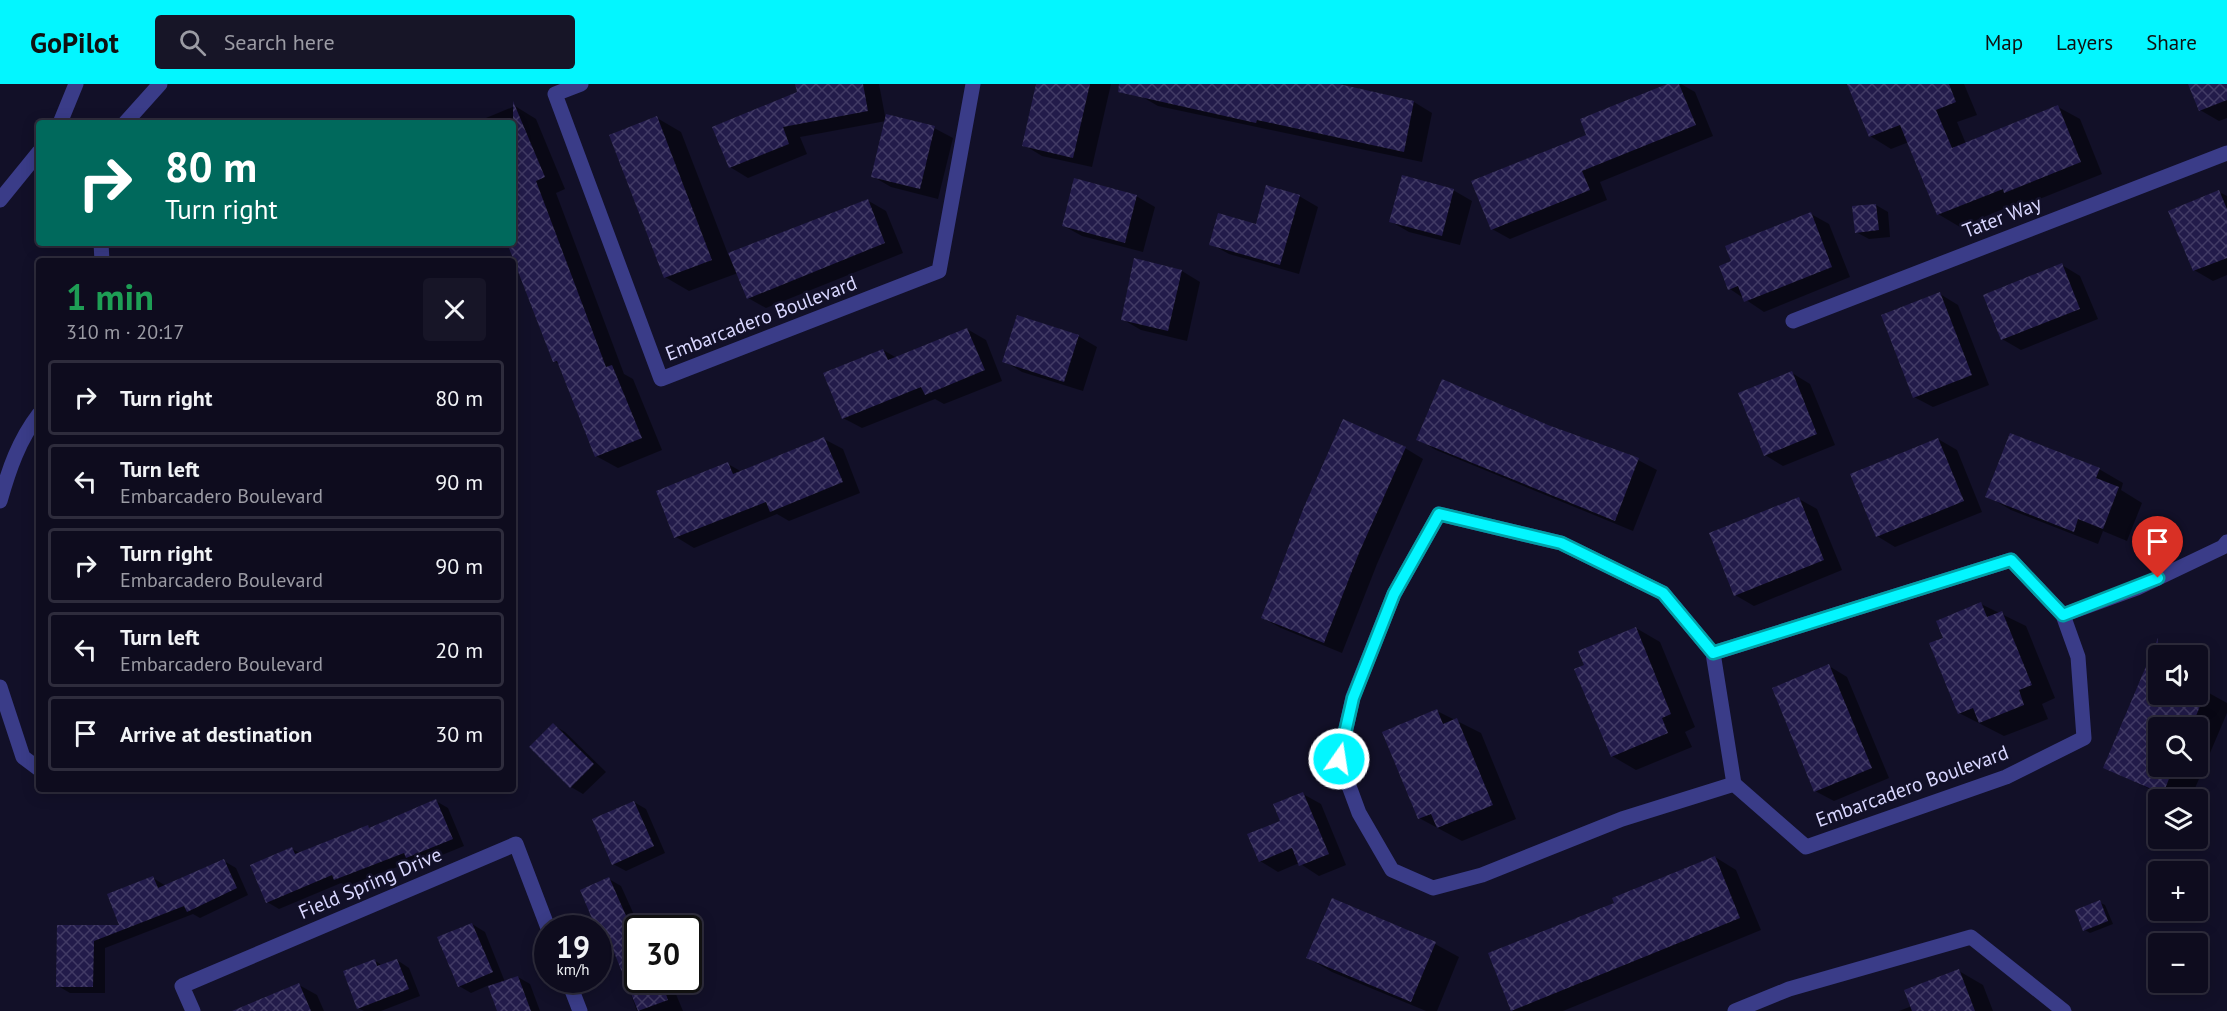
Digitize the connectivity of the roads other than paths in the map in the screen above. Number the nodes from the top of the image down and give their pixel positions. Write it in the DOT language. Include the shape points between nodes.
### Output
graph roads {
  1 [pos="76,84"];
  2 [pos="160,84"];
  3 [pos="581,84"];
  4 [pos="973,84"];
  5 [pos="61,120"];
  6 [pos="128,120"];
  7 [pos="2227,153"];
  8 [pos="36,156"];
  9 [pos="0,200"];
  10 [pos="1793,321"];
  11 [pos="36,418"];
  12 [pos="0,501"];
  13 [pos="2227,542"];
  14 [pos="2063,615"];
  15 [pos="1713,653"];
  16 [pos="0,687"];
  17 [pos="36,767"];
  18 [pos="1734,784"];
  19 [pos="544,915"];
  20 [pos="2037,990"];
  21 [pos="573,993"];
  22 [pos="193,1011"];
  23 [pos="580,1011"];
  24 [pos="1735,1011"];
  25 [pos="2045,1011"];
  26 [pos="2064,1011"];
  1 -- 5 [label="street"];
  2 -- 6 [label="street"];
  3 -- 4 [label="street, Embarcadero Boulevard" via="555,94 662,379 939,271"];
  7 -- 10 [label="street, Tater Way"];
  8 -- 9 [label="street"];
  11 -- 12 [label="street" via="10,465"];
  13 -- 14 [label="street" via="2137,588"];
  14 -- 15 [label="street, Embarcadero Boulevard" via="2011,560"];
  14 -- 18 [label="street, Embarcadero Boulevard" via="2078,657 2084,738 2006,777 1806,847"];
  15 -- 18 [label="street"];
  15 -- 18 [label="street" via="1663,593 1561,543 1439,514 1394,594 1353,698 1339,759 1359,813 1392,870 1433,888 1482,875 1622,819"];
  16 -- 17 [label="street" via="23,757"];
  19 -- 22 [label="street, Field Spring Drive" via="516,844 182,986"];
  20 -- 24 [label="street" via="1971,937 1789,989"];
  20 -- 25 [label="street"];
  20 -- 26 [label="street"];
  21 -- 23 [label="street"];
}
